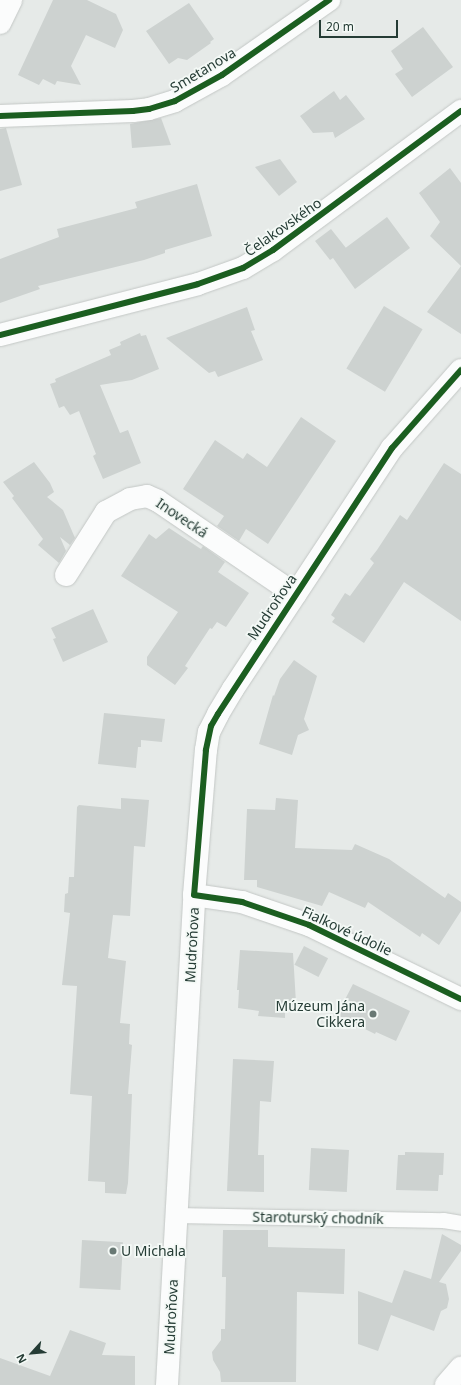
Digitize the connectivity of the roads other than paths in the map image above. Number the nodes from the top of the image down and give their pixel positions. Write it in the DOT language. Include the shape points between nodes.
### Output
graph roads {
  1 [pos="11,0"];
  2 [pos="329,0"];
  3 [pos="0,23"];
  4 [pos="461,111"];
  5 [pos="0,116"];
  6 [pos="0,335"];
  7 [pos="461,370"];
  8 [pos="66,575"];
  9 [pos="295,594"];
  10 [pos="194,895"];
  11 [pos="461,999"];
  12 [pos="176,1215"];
  13 [pos="461,1223"];
  14 [pos="461,1368"];
  15 [pos="167,1385"];
  16 [pos="446,1385"];
  1 -- 3 [label="street"];
  2 -- 5 [label="street, Smetanova" via="222,75 175,101 133,111"];
  4 -- 6 [label="street, Čelakovského" via="273,250 243,268 198,284"];
  7 -- 9 [label="street, Mudroňova" via="399,439"];
  8 -- 9 [label="street, Inovecká" via="106,512 130,499 147,496"];
  9 -- 10 [label="street, Mudroňova" via="211,726 206,750"];
  10 -- 11 [label="street, Fialkové údolie" via="242,902 309,925"];
  10 -- 12 [label="street, Mudroňova"];
  12 -- 13 [label="lane, Staroturský chodník" via="443,1220"];
  12 -- 15 [label="street, Mudroňova"];
  14 -- 16 [label="street"];
}
